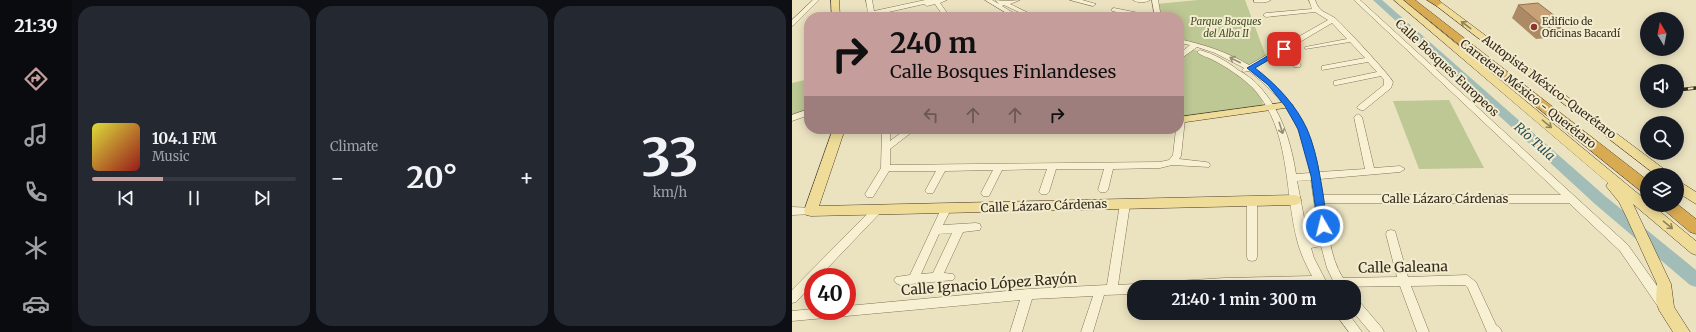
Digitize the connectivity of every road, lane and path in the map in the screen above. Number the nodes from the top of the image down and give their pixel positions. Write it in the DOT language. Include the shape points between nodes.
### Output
graph roads {
  1 [pos="816,0"];
  2 [pos="835,0"];
  3 [pos="869,0"];
  4 [pos="944,0"];
  5 [pos="988,0"];
  6 [pos="1017,0"];
  7 [pos="1073,0"];
  8 [pos="1136,0"];
  9 [pos="1147,0"];
  10 [pos="1155,0"];
  11 [pos="1268,0"];
  12 [pos="1312,0"];
  13 [pos="1357,0"];
  14 [pos="1398,0"];
  15 [pos="1409,0"];
  16 [pos="934,1"];
  17 [pos="1256,1"];
  18 [pos="1434,1"];
  19 [pos="1002,2"];
  20 [pos="1093,4"];
  21 [pos="1420,5"];
  22 [pos="1114,10"];
  23 [pos="1316,10"];
  24 [pos="836,12"];
  25 [pos="870,12"];
  26 [pos="888,12"];
  27 [pos="943,12"];
  28 [pos="1012,12"];
  29 [pos="1023,12"];
  30 [pos="1124,12"];
  31 [pos="1157,12"];
  32 [pos="1266,15"];
  33 [pos="1333,20"];
  34 [pos="792,24"];
  35 [pos="1352,40"];
  36 [pos="1184,44"];
  37 [pos="1184,47"];
  38 [pos="1194,47"];
  39 [pos="1307,48"];
  40 [pos="1284,49"];
  41 [pos="1184,54"];
  42 [pos="1464,55"];
  43 [pos="1370,59"];
  44 [pos="1297,65"];
  45 [pos="1251,68"];
  46 [pos="1325,68"];
  47 [pos="1242,73"];
  48 [pos="1383,73"];
  49 [pos="1337,83"];
  50 [pos="1288,105"];
  51 [pos="1273,108"];
  52 [pos="804,114"];
  53 [pos="792,118"];
  54 [pos="1184,119"];
  55 [pos="838,134"];
  56 [pos="886,134"];
  57 [pos="905,134"];
  58 [pos="1179,134"];
  59 [pos="1612,136"];
  60 [pos="886,148"];
  61 [pos="1580,151"];
  62 [pos="1172,162"];
  63 [pos="1206,164"];
  64 [pos="1109,165"];
  65 [pos="1053,166"];
  66 [pos="999,167"];
  67 [pos="886,168"];
  68 [pos="942,168"];
  69 [pos="1655,168"];
  70 [pos="1660,168"];
  71 [pos="1400,169"];
  72 [pos="1370,170"];
  73 [pos="1640,175"];
  74 [pos="1315,176"];
  75 [pos="1292,178"];
  76 [pos="1640,182"];
  77 [pos="1684,183"];
  78 [pos="1103,190"];
  79 [pos="1684,190"];
  80 [pos="1696,190"];
  81 [pos="930,191"];
  82 [pos="1044,192"];
  83 [pos="870,194"];
  84 [pos="986,194"];
  85 [pos="1319,199"];
  86 [pos="1570,199"];
  87 [pos="1696,199"];
  88 [pos="1295,200"];
  89 [pos="1252,202"];
  90 [pos="1125,204"];
  91 [pos="946,209"];
  92 [pos="1684,209"];
  93 [pos="877,210"];
  94 [pos="792,211"];
  95 [pos="811,211"];
  96 [pos="1677,212"];
  97 [pos="1696,218"];
  98 [pos="976,227"];
  99 [pos="959,228"];
  100 [pos="1696,228"];
  101 [pos="936,230"];
  102 [pos="1391,234"];
  103 [pos="1302,239"];
  104 [pos="1325,239"];
  105 [pos="1696,249"];
  106 [pos="1252,257"];
  107 [pos="949,277"];
  108 [pos="936,278"];
  109 [pos="913,279"];
  110 [pos="900,280"];
  111 [pos="1319,280"];
  112 [pos="1339,280"];
  113 [pos="1404,283"];
  114 [pos="1361,284"];
  115 [pos="1127,289"];
  116 [pos="1112,290"];
  117 [pos="1100,291"];
  118 [pos="1028,294"];
  119 [pos="792,298"];
  120 [pos="856,310"];
  121 [pos="1667,310"];
  122 [pos="1361,312"];
  123 [pos="804,315"];
  124 [pos="792,316"];
  125 [pos="1346,320"];
  126 [pos="1353,329"];
  127 [pos="1678,330"];
  128 [pos="1016,332"];
  129 [pos="1087,332"];
  130 [pos="1378,332"];
  131 [pos="1423,332"];
  132 [pos="1496,332"];
  1 -- 34 [label="street"];
  2 -- 24 [label="main road"];
  3 -- 25 [label="street"];
  4 -- 16 [label="street"];
  5 -- 19 [label="street"];
  6 -- 19 [label="street"];
  7 -- 20 [label="street"];
  8 -- 9 [label="street"];
  10 -- 31 [label="street"];
  11 -- 17 [label="street"];
  12 -- 23 [label="street"];
  13 -- 86 [label="street, Calle Bosques Europeos"];
  14 -- 42 [label="main road"];
  15 -- 21 [label="highway, Carretera México - Querétaro"];
  16 -- 26 [label="street"];
  16 -- 27 [label="street"];
  59 -- 18 [label="main road, Autopista México-Querétaro, one-way"];
  19 -- 28 [label="street"];
  19 -- 29 [label="street"];
  21 -- 42 [label="highway"];
  21 -- 73 [label="highway, Carretera México - Querétaro"];
  21 -- 76 [label="highway, Carretera México - Querétaro"];
  22 -- 30 [label="street"];
  23 -- 32 [label="street"];
  23 -- 33 [label="street"];
  33 -- 35 [label="street"];
  33 -- 40 [label="street"];
  35 -- 39 [label="street"];
  35 -- 43 [label="street"];
  36 -- 38 [label="street"];
  37 -- 38 [label="street"];
  38 -- 41 [label="street"];
  45 -- 38 [label="street, one-way" via="1219,52"];
  38 -- 47 [label="street"];
  40 -- 44 [label="street"];
  40 -- 45 [label="street"];
  42 -- 61 [label="main road, one-way"];
  43 -- 46 [label="street"];
  43 -- 48 [label="street"];
  45 -- 47 [label="street"];
  45 -- 50 [label="street" via="1270,83"];
  47 -- 51 [label="street" via="1258,88"];
  48 -- 49 [label="street"];
  48 -- 72 [label="street" via="1390,82 1388,86 1360,112"];
  50 -- 51 [label="main road"];
  50 -- 74 [label="street" via="1303,129"];
  51 -- 54 [label="main road"];
  51 -- 75 [label="street, one-way" via="1284,135"];
  52 -- 53 [label="street"];
  55 -- 95 [label="main road"];
  56 -- 60 [label="street"];
  57 -- 60 [label="street"];
  58 -- 62 [label="street" via="1177,156"];
  59 -- 69 [label="main road, Autopista México-Querétaro"];
  59 -- 70 [label="main road"];
  60 -- 67 [label="street"];
  61 -- 105 [label="main road, one-way"];
  61 -- 121 [label="main road" via="1624,199 1662,279"];
  62 -- 63 [label="street"];
  62 -- 64 [label="street" via="1160,165"];
  64 -- 65 [label="street"];
  64 -- 78 [label="street"];
  65 -- 66 [label="street"];
  65 -- 82 [label="street"];
  66 -- 68 [label="street"];
  66 -- 84 [label="street"];
  67 -- 68 [label="street"];
  67 -- 83 [label="street"];
  68 -- 81 [label="street"];
  71 -- 72 [label="street"];
  72 -- 74 [label="street" via="1356,174"];
  74 -- 75 [label="street"];
  74 -- 85 [label="street"];
  75 -- 88 [label="street"];
  77 -- 80 [label="main road"];
  79 -- 87 [label="main road"];
  85 -- 86 [label="street, Calle Lázaro Cárdenas"];
  85 -- 104 [label="street"];
  86 -- 121 [label="street, Calle Bosques Europeos" via="1628,253"];
  88 -- 89 [label="main road, Calle Lázaro Cárdenas"];
  88 -- 103 [label="street"];
  89 -- 90 [label="main road, Calle Lázaro Cárdenas"];
  89 -- 106 [label="street"];
  90 -- 91 [label="main road, Calle Lázaro Cárdenas"];
  90 -- 116 [label="street"];
  91 -- 93 [label="main road, Calle Lázaro Cárdenas"];
  91 -- 101 [label="street"];
  92 -- 97 [label="highway"];
  93 -- 95 [label="main road, Calle Lázaro Cárdenas"];
  93 -- 119 [label="street"];
  94 -- 95 [label="street, Calle Lázaro Cárdenas"];
  96 -- 100 [label="highway"];
  98 -- 99 [label="street"];
  99 -- 101 [label="street"];
  99 -- 108 [label="street"];
  101 -- 109 [label="street"];
  102 -- 113 [label="street"];
  103 -- 104 [label="street" via="1310,244 1318,244"];
  103 -- 111 [label="street"];
  104 -- 112 [label="street" via="1329,260"];
  107 -- 108 [label="street"];
  108 -- 109 [label="street"];
  109 -- 110 [label="street"];
  113 -- 114 [label="street, Calle Galeana"];
  113 -- 131 [label="street"];
  113 -- 132 [label="street, Calle Galeana" via="1467,280 1472,284 1492,329"];
  115 -- 116 [label="street, Calle Ignacio López Rayón"];
  116 -- 117 [label="street, Calle Ignacio López Rayón"];
  117 -- 118 [label="street, Calle Ignacio López Rayón"];
  117 -- 129 [label="street"];
  118 -- 120 [label="street, Calle Ignacio López Rayón"];
  118 -- 128 [label="street"];
  121 -- 127 [label="main road"];
  122 -- 130 [label="street"];
  123 -- 124 [label="street, Calle Ignacio López Rayón"];
  125 -- 126 [label="street"];
}
